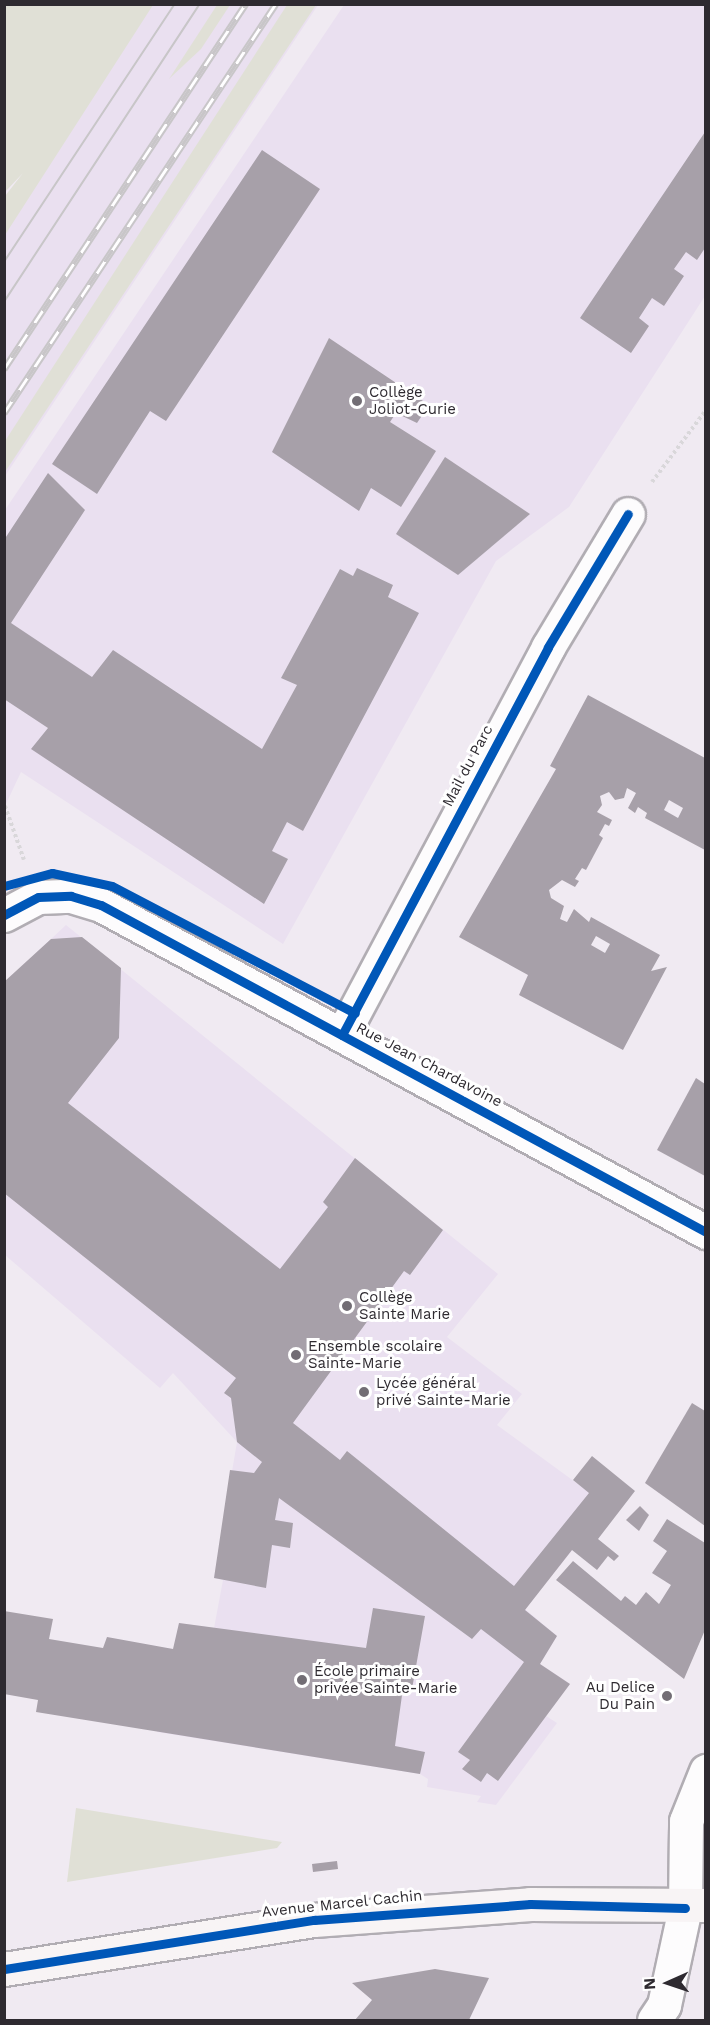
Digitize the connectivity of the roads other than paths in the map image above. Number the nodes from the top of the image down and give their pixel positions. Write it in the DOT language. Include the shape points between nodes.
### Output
graph roads {
  1 [pos="628,514"];
  2 [pos="4,915"];
  3 [pos="342,1035"];
  4 [pos="705,1232"];
  5 [pos="705,1771"];
  6 [pos="699,1914"];
  7 [pos="4,1969"];
  8 [pos="654,2020"];
  1 -- 3 [label="street, Mail du Parc" via="548,647"];
  2 -- 3 [label="street, Rue Jean Chardavoine" via="38,897 71,896 101,905"];
  3 -- 4 [label="street, Rue Jean Chardavoine"];
  5 -- 6 [label="street" via="686,1821"];
  6 -- 7 [label="main road, Avenue Marcel Cachin" via="530,1904 314,1920"];
  6 -- 8 [label="street" via="664,2005"];
}
